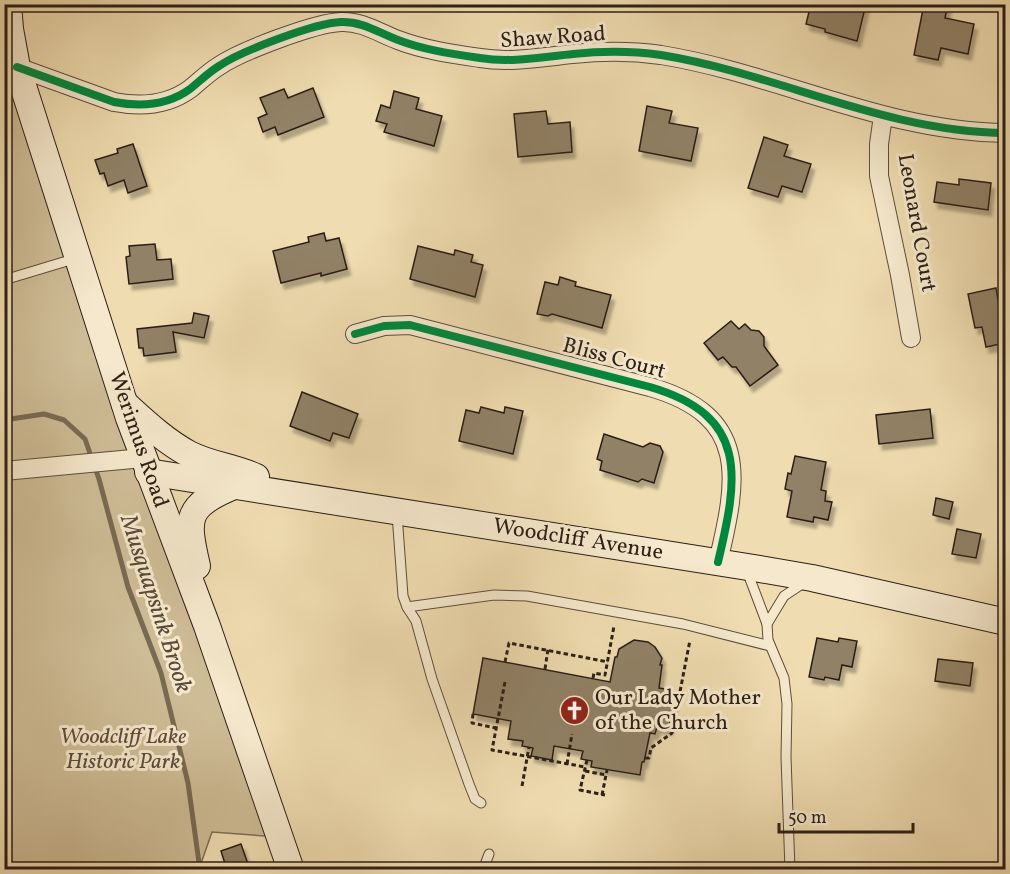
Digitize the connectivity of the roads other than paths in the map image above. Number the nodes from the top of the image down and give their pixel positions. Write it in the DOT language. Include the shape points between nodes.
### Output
graph roads {
  1 [pos="8,4"];
  2 [pos="17,67"];
  3 [pos="883,116"];
  4 [pos="1005,133"];
  5 [pos="78,258"];
  6 [pos="4,280"];
  7 [pos="356,334"];
  8 [pos="911,338"];
  9 [pos="124,403"];
  10 [pos="146,465"];
  11 [pos="4,471"];
  12 [pos="234,486"];
  13 [pos="276,492"];
  14 [pos="397,511"];
  15 [pos="718,562"];
  16 [pos="743,566"];
  17 [pos="812,578"];
  18 [pos="407,607"];
  19 [pos="1005,622"];
  20 [pos="767,624"];
  21 [pos="207,626"];
  22 [pos="770,646"];
  23 [pos="481,802"];
  24 [pos="489,854"];
  25 [pos="291,870"];
  26 [pos="483,870"];
  27 [pos="790,870"];
  1 -- 2 [label="main road, Werimus Road"];
  2 -- 3 [label="street, Shaw Road" via="114,102 151,104 188,91 241,54 328,23 345,22 363,24 400,41 490,60 614,52 658,55 700,63"];
  2 -- 5 [label="main road, Werimus Road"];
  3 -- 4 [label="street, Shaw Road" via="946,129"];
  3 -- 8 [label="street, Leonard Court" via="879,176"];
  5 -- 6 [label="lane"];
  5 -- 9 [label="main road, Werimus Road"];
  7 -- 15 [label="street, Bliss Court" via="384,326 410,325 673,393 696,405 722,435 732,467 731,505"];
  9 -- 10 [label="main road, Werimus Road"];
  9 -- 13 [label="main road" via="190,455 261,479"];
  10 -- 11 [label="street" via="106,462"];
  10 -- 12 [label="main road, Woodcliff Avenue"];
  10 -- 21 [label="main road, Werimus Road"];
  12 -- 13 [label="main road, Woodcliff Avenue"];
  12 -- 21 [label="main road" via="200,503 191,518 190,534"];
  13 -- 14 [label="main road, Woodcliff Avenue"];
  14 -- 15 [label="main road, Woodcliff Avenue"];
  14 -- 18 [label="lane" via="401,587"];
  15 -- 16 [label="main road, Woodcliff Avenue"];
  16 -- 17 [label="main road, Woodcliff Avenue"];
  16 -- 20 [label="lane" via="750,574"];
  17 -- 19 [label="main road, Woodcliff Avenue"];
  17 -- 20 [label="lane" via="784,597"];
  18 -- 22 [label="lane" via="494,595 527,596 693,627"];
  18 -- 23 [label="lane" via="417,621 432,680 472,793"];
  20 -- 22 [label="lane"];
  21 -- 25 [label="main road, Werimus Road"];
  22 -- 27 [label="lane" via="784,678 787,704"];
  24 -- 26 [label="lane"];
}
